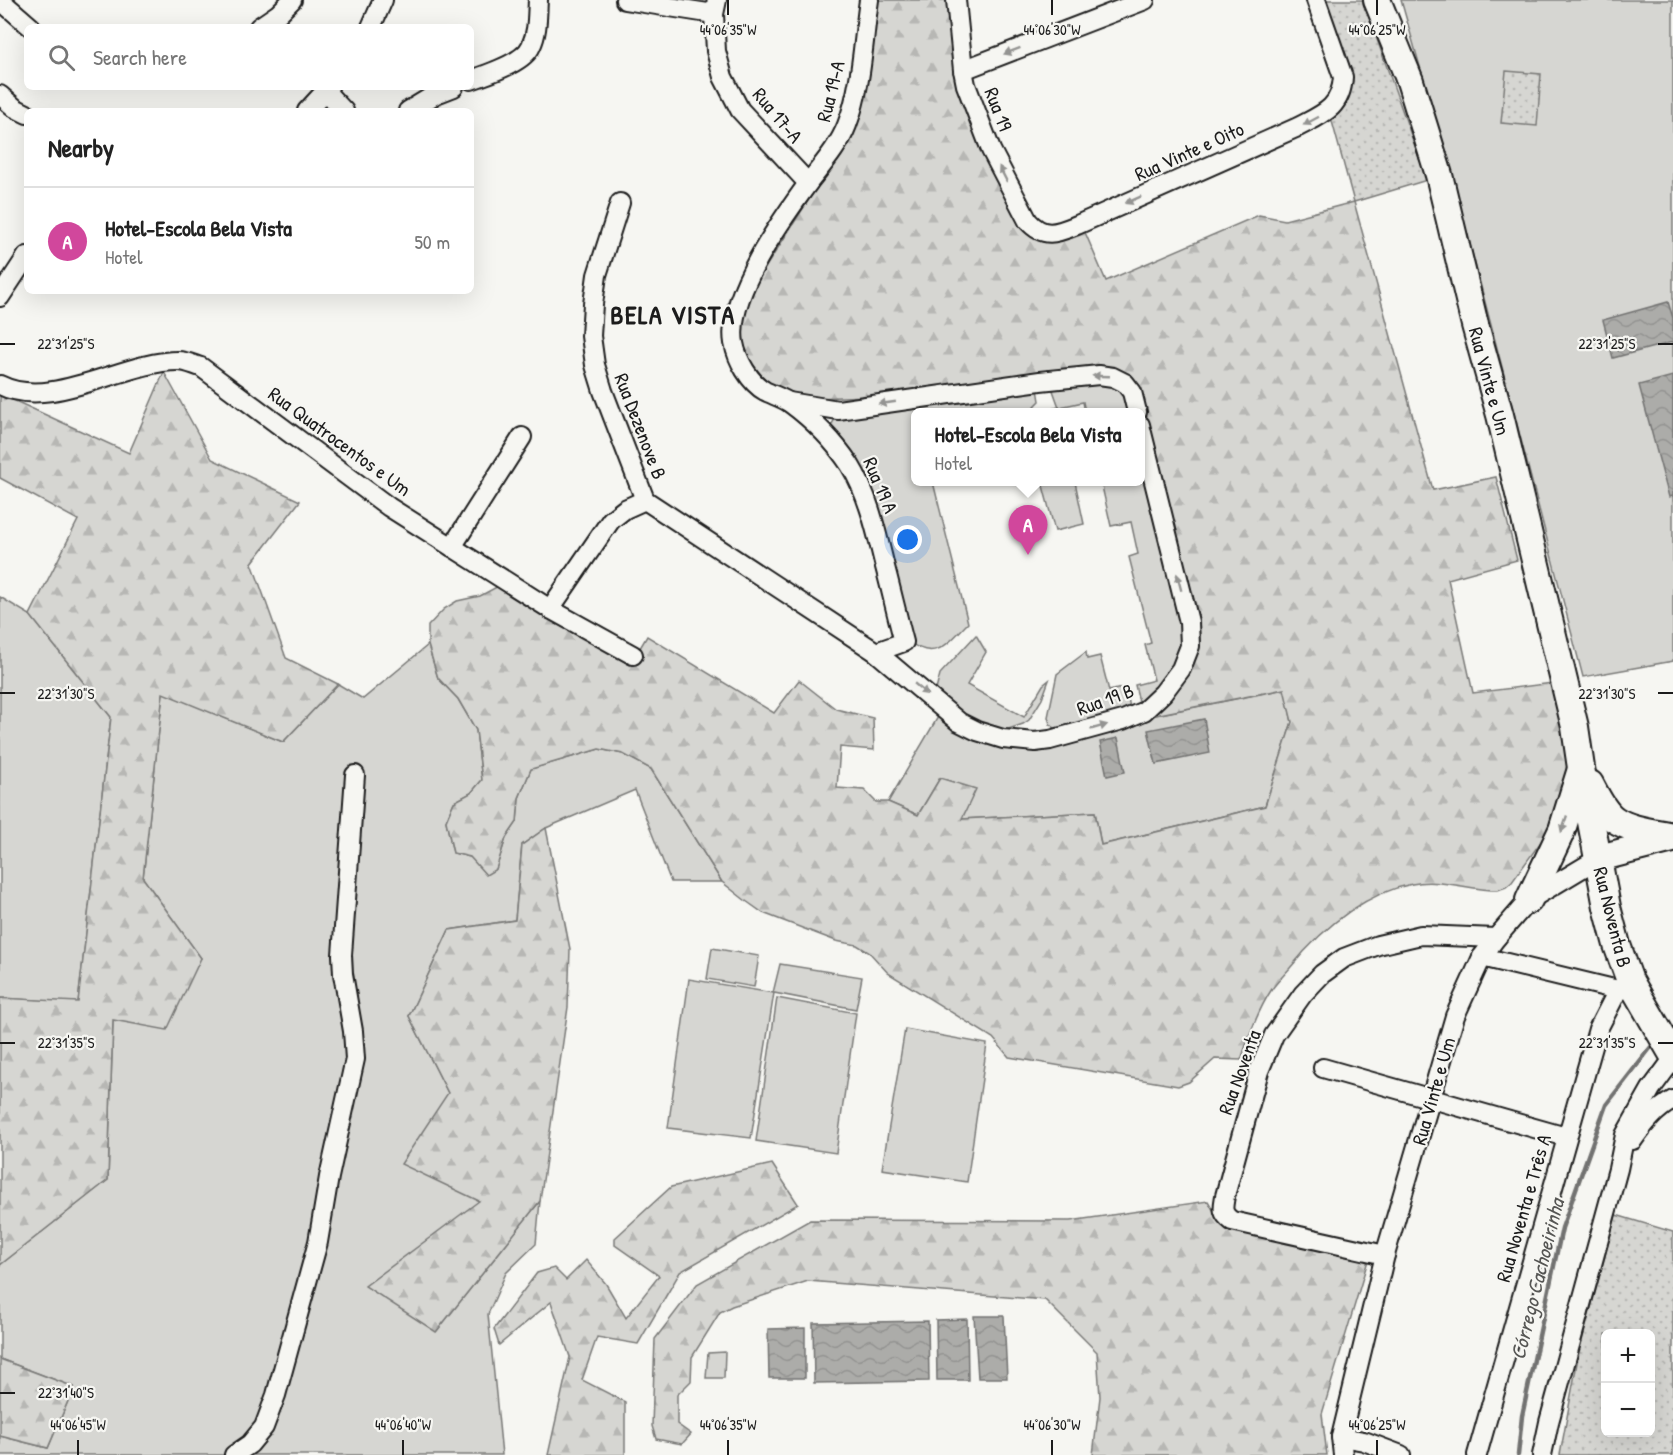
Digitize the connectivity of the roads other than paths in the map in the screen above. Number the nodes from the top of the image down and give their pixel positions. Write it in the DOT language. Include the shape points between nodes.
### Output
graph roads {
  1 [pos="0,0"];
  2 [pos="292,0"];
  3 [pos="383,0"];
  4 [pos="538,0"];
  5 [pos="626,0"];
  6 [pos="869,0"];
  7 [pos="956,0"];
  8 [pos="1145,0"];
  9 [pos="1316,0"];
  10 [pos="1377,0"];
  11 [pos="715,7"];
  12 [pos="28,24"];
  13 [pos="263,24"];
  14 [pos="372,24"];
  15 [pos="963,70"];
  16 [pos="474,79"];
  17 [pos="326,90"];
  18 [pos="328,90"];
  19 [pos="446,90"];
  20 [pos="0,95"];
  21 [pos="310,108"];
  22 [pos="342,108"];
  23 [pos="413,108"];
  24 [pos="24,112"];
  25 [pos="808,183"];
  26 [pos="620,203"];
  27 [pos="1031,225"];
  28 [pos="24,263"];
  29 [pos="0,297"];
  30 [pos="0,385"];
  31 [pos="788,401"];
  32 [pos="1136,408"];
  33 [pos="838,410"];
  34 [pos="821,429"];
  35 [pos="522,436"];
  36 [pos="1145,446"];
  37 [pos="645,500"];
  38 [pos="453,547"];
  39 [pos="550,609"];
  40 [pos="876,652"];
  41 [pos="633,655"];
  42 [pos="1581,768"];
  43 [pos="356,775"];
  44 [pos="1673,837"];
  45 [pos="1599,858"];
  46 [pos="1529,900"];
  47 [pos="1496,938"];
  48 [pos="1482,957"];
  49 [pos="1624,986"];
  50 [pos="1669,1049"];
  51 [pos="1323,1068"];
  52 [pos="1431,1098"];
  53 [pos="1673,1100"];
  54 [pos="1566,1137"];
  55 [pos="1618,1169"];
  56 [pos="1385,1255"];
  57 [pos="1342,1446"];
  58 [pos="234,1455"];
  59 [pos="1401,1455"];
  60 [pos="1477,1455"];
  61 [pos="1542,1455"];
  1 -- 12 [label="street"];
  2 -- 13 [label="street"];
  3 -- 14 [label="street"];
  4 -- 16 [label="street" via="529,51 518,60"];
  5 -- 11 [label="street"];
  6 -- 25 [label="street, Rua 19-A" via="858,84 847,126"];
  7 -- 15 [label="street, Rua 19"];
  8 -- 15 [label="street, one-way"];
  9 -- 27 [label="street, Rua Vinte e Oito, one-way" via="1343,77 1338,99 1324,114 1067,229 1050,234"];
  10 -- 42 [label="street, Rua Vinte e Um" via="1410,81 1439,175 1551,624"];
  11 -- 25 [label="street, Rua 17-A" via="716,51 723,77 740,110"];
  27 -- 15 [label="street, Rua 19, one-way" via="991,150"];
  17 -- 21 [label="street"];
  18 -- 22 [label="street"];
  19 -- 23 [label="street"];
  20 -- 24 [label="street"];
  25 -- 31 [label="street, Rua 19-A" via="758,259 739,299 734,322 734,343 742,367 762,390"];
  26 -- 37 [label="street, Rua Dezenove B" via="597,275 591,336 603,391"];
  28 -- 29 [label="street"];
  30 -- 38 [label="street, Rua Quatrocentos e Um" via="32,393 63,389 155,363 181,360 201,367 389,507"];
  31 -- 33 [label="street"];
  31 -- 34 [label="street"];
  32 -- 33 [label="street, one-way" via="1125,383 1099,375"];
  33 -- 34 [label="street"];
  34 -- 40 [label="street, Rua 19 A" via="849,463 861,487 875,526 904,642"];
  35 -- 38 [label="street"];
  40 -- 36 [label="street, Rua 19 B, one-way" via="959,722 1003,739 1050,740 1144,711 1176,678 1188,653 1190,633"];
  37 -- 39 [label="street" via="611,520"];
  37 -- 40 [label="street, Rua Dezenove B"];
  38 -- 39 [label="street, Rua Quatrocentos e Um"];
  39 -- 41 [label="street, Rua Quatrocentos e Um"];
  42 -- 44 [label="street" via="1614,819"];
  42 -- 45 [label="street, Rua Noventa B"];
  42 -- 46 [label="street, one-way" via="1562,830"];
  43 -- 58 [label="street" via="342,955 355,1059 318,1242 276,1395 264,1427"];
  44 -- 45 [label="street, Rua Vinte e Um"];
  45 -- 46 [label="street, Rua Vinte e Um"];
  45 -- 49 [label="street, Rua Noventa B"];
  46 -- 47 [label="street, Rua Vinte e Um"];
  47 -- 48 [label="street, Rua Vinte e Um"];
  47 -- 56 [label="street, Rua Noventa" via="1421,935 1344,958 1303,994 1274,1035 1259,1071 1224,1196 1226,1216 1232,1221"];
  48 -- 49 [label="street"];
  48 -- 52 [label="street, Rua Vinte e Um" via="1455,1016"];
  49 -- 50 [label="street, Rua Noventa B"];
  49 -- 54 [label="street, Rua Noventa e Três A" via="1598,1029"];
  50 -- 55 [label="street" via="1625,1135"];
  51 -- 52 [label="street"];
  52 -- 54 [label="street"];
  52 -- 56 [label="street, Rua Vinte e Um"];
  53 -- 55 [label="street" via="1645,1122"];
  54 -- 60 [label="street, Rua Noventa e Três A"];
  55 -- 61 [label="street"];
  56 -- 57 [label="street, Rua Vinte e Um"];
  57 -- 59 [label="street" via="1364,1441"];
}
